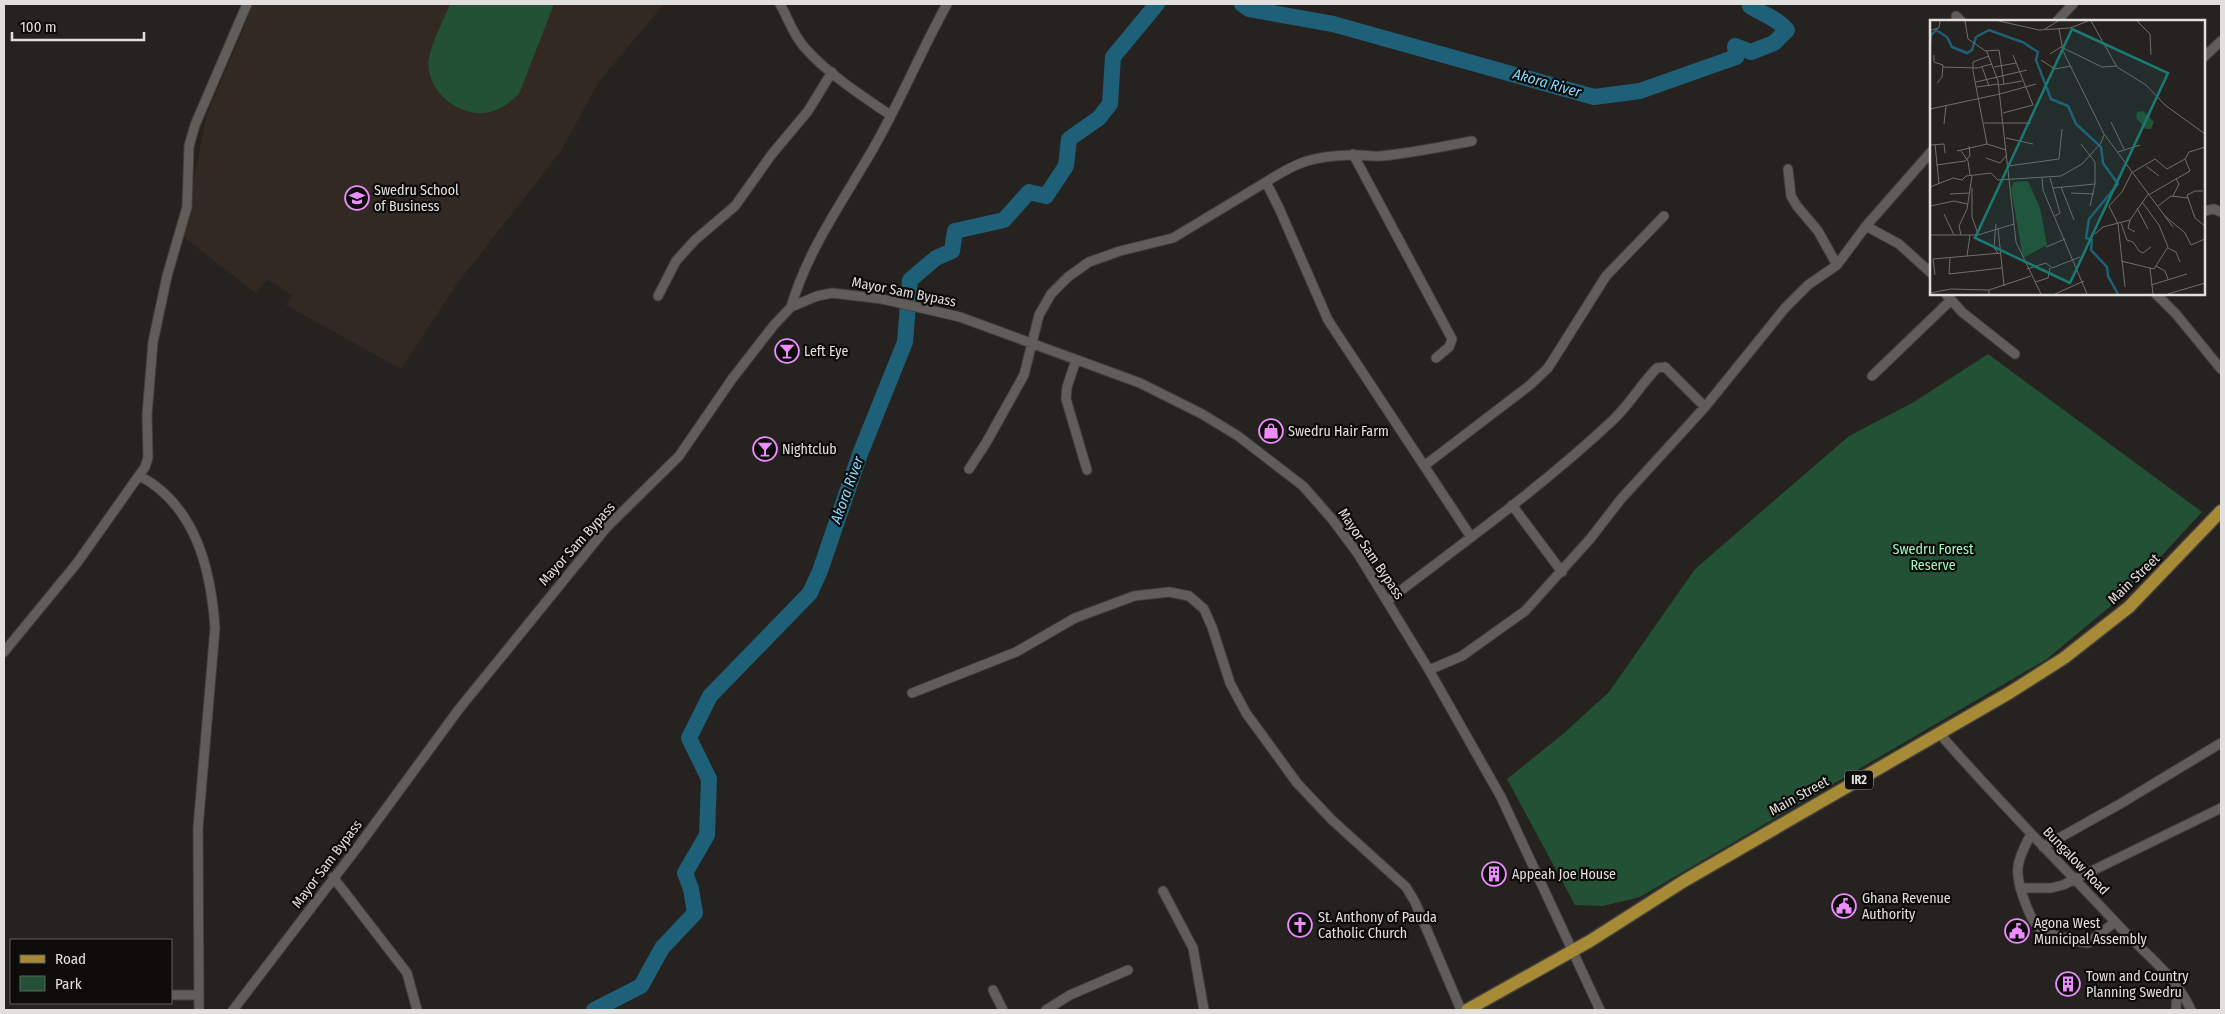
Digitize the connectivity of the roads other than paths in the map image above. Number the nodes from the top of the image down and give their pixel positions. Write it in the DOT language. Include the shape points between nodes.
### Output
graph roads {
  1 [pos="247,4"];
  2 [pos="780,4"];
  3 [pos="947,4"];
  4 [pos="2073,4"];
  5 [pos="2057,20"];
  6 [pos="2221,41"];
  7 [pos="2205,56"];
  8 [pos="832,72"];
  9 [pos="890,115"];
  10 [pos="1472,141"];
  11 [pos="1930,153"];
  12 [pos="1352,154"];
  13 [pos="1788,170"];
  14 [pos="1266,182"];
  15 [pos="2205,211"];
  16 [pos="2221,212"];
  17 [pos="1664,216"];
  18 [pos="1866,226"];
  19 [pos="1837,265"];
  20 [pos="1930,272"];
  21 [pos="2157,295"];
  22 [pos="658,296"];
  23 [pos="1948,297"];
  24 [pos="791,307"];
  25 [pos="1033,342"];
  26 [pos="2015,354"];
  27 [pos="1436,358"];
  28 [pos="1076,360"];
  29 [pos="2221,369"];
  30 [pos="1872,376"];
  31 [pos="1705,407"];
  32 [pos="1424,466"];
  33 [pos="969,469"];
  34 [pos="1087,470"];
  35 [pos="140,476"];
  36 [pos="1512,505"];
  37 [pos="2221,511"];
  38 [pos="1471,537"];
  39 [pos="1562,572"];
  40 [pos="1387,600"];
  41 [pos="4,652"];
  42 [pos="1429,670"];
  43 [pos="912,693"];
  44 [pos="1939,733"];
  45 [pos="2221,743"];
  46 [pos="2221,808"];
  47 [pos="2030,834"];
  48 [pos="2043,847"];
  49 [pos="333,877"];
  50 [pos="2075,879"];
  51 [pos="2020,888"];
  52 [pos="1163,891"];
  53 [pos="2115,922"];
  54 [pos="1572,950"];
  55 [pos="1128,970"];
  56 [pos="2177,986"];
  57 [pos="993,990"];
  58 [pos="198,994"];
  59 [pos="172,995"];
  60 [pos="199,1010"];
  61 [pos="232,1010"];
  62 [pos="417,1010"];
  63 [pos="1004,1010"];
  64 [pos="1046,1010"];
  65 [pos="1204,1010"];
  66 [pos="1461,1010"];
  67 [pos="1467,1010"];
  68 [pos="1600,1010"];
  69 [pos="2176,1010"];
  70 [pos="2191,1010"];
  1 -- 35 [label="street" via="189,146 188,207 167,276 153,342 147,415 148,458"];
  2 -- 8 [label="street" via="793,32 805,48"];
  3 -- 9 [label="street"];
  4 -- 5 [label="street"];
  6 -- 7 [label="street"];
  8 -- 9 [label="street"];
  8 -- 22 [label="street" via="808,111 740,200 676,261"];
  9 -- 24 [label="street" via="811,254 799,278"];
  10 -- 12 [label="street" via="1378,156"];
  11 -- 18 [label="street"];
  12 -- 14 [label="street" via="1324,156 1294,164"];
  12 -- 27 [label="street" via="1452,339"];
  13 -- 19 [label="street" via="1791,196 1818,231"];
  14 -- 25 [label="street" via="1173,238 1088,262 1051,294 1040,315"];
  14 -- 32 [label="street" via="1328,320"];
  15 -- 16 [label="street"];
  17 -- 32 [label="street" via="1606,276 1548,368"];
  18 -- 19 [label="street"];
  18 -- 20 [label="street" via="1899,244"];
  19 -- 31 [label="street" via="1808,285 1786,308"];
  21 -- 29 [label="street"];
  23 -- 26 [label="street"];
  23 -- 30 [label="street"];
  24 -- 25 [label="street, Mayor Sam Bypass" via="817,296 852,294 960,317"];
  24 -- 49 [label="street, Mayor Sam Bypass" via="732,379 679,456 607,527 547,598"];
  25 -- 28 [label="street, Mayor Sam Bypass"];
  25 -- 33 [label="street" via="1024,375 1012,399"];
  28 -- 34 [label="street" via="1066,399"];
  28 -- 40 [label="street, Mayor Sam Bypass" via="1140,383 1202,414 1271,460 1303,486 1332,519"];
  31 -- 36 [label="street" via="1665,367 1657,368 1614,418"];
  31 -- 39 [label="street" via="1621,499"];
  32 -- 38 [label="street"];
  35 -- 41 [label="street" via="77,563"];
  35 -- 58 [label="street" via="181,510 207,569 213,598 215,628 198,828"];
  36 -- 38 [label="street"];
  36 -- 39 [label="street"];
  37 -- 44 [label="main road, Main Street / IR2" via="2129,607 2093,638 2009,693"];
  38 -- 40 [label="street"];
  39 -- 42 [label="street" via="1525,611 1503,628 1462,656"];
  40 -- 42 [label="street, Mayor Sam Bypass"];
  42 -- 54 [label="street, Mayor Sam Bypass" via="1500,797"];
  43 -- 66 [label="street" via="1016,652 1075,618 1134,596 1169,592 1189,596 1204,609 1230,683 1246,713 1297,783 1406,888"];
  44 -- 47 [label="street, Bungalow Road"];
  44 -- 54 [label="main road, Main Street / IR2" via="1708,866"];
  45 -- 48 [label="street"];
  46 -- 50 [label="street"];
  47 -- 48 [label="street, Bungalow Road"];
  47 -- 51 [label="street" via="2018,867"];
  48 -- 50 [label="street, Bungalow Road"];
  49 -- 61 [label="street, Mayor Sam Bypass"];
  49 -- 62 [label="street" via="407,973"];
  50 -- 51 [label="street" via="2051,888"];
  50 -- 53 [label="street, Bungalow Road"];
  51 -- 53 [label="street" via="2028,910 2039,928 2047,934 2088,943"];
  52 -- 65 [label="street" via="1193,948"];
  53 -- 56 [label="street, Bungalow Road"];
  54 -- 67 [label="main road, Main Street / IR2"];
  54 -- 68 [label="street, Mayor Sam Bypass"];
  55 -- 64 [label="street" via="1070,995"];
  56 -- 69 [label="street"];
  56 -- 70 [label="street, Bungalow Road"];
  57 -- 63 [label="street"];
  58 -- 59 [label="street"];
  58 -- 60 [label="street"];
}
